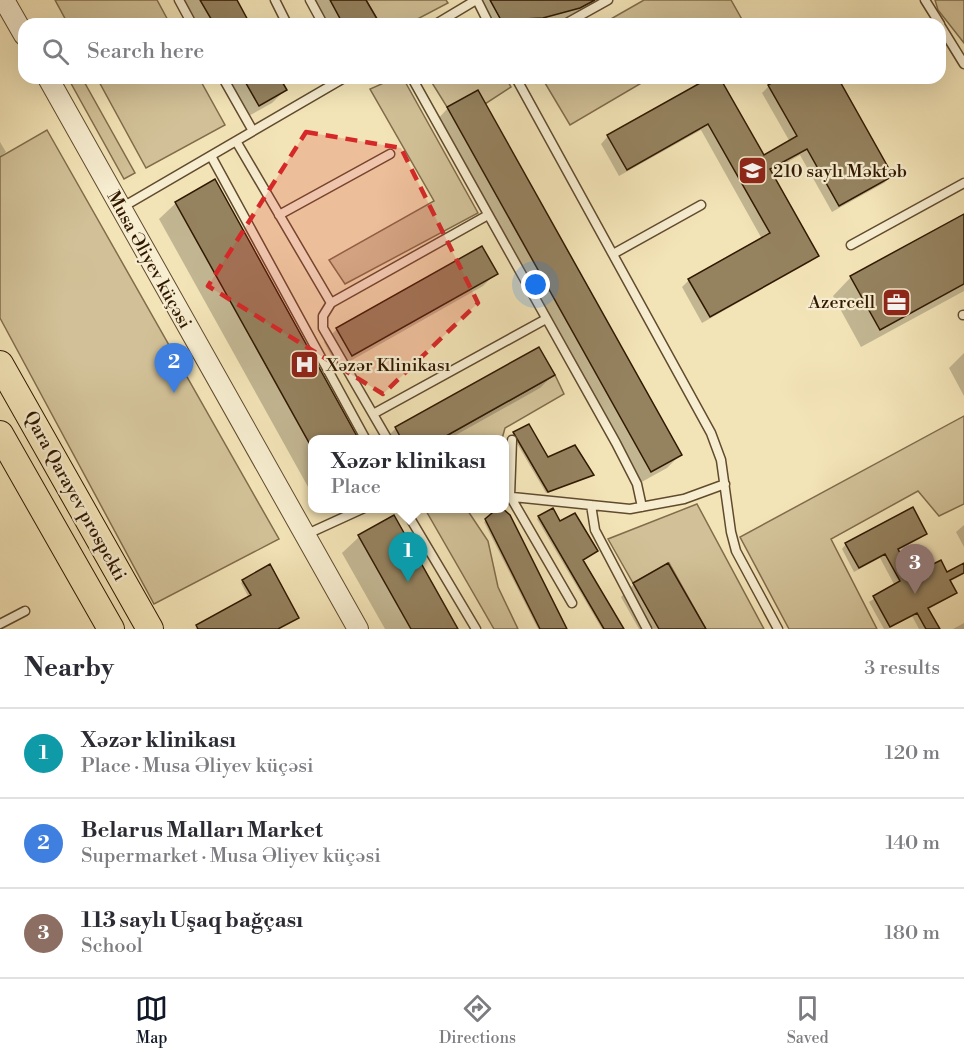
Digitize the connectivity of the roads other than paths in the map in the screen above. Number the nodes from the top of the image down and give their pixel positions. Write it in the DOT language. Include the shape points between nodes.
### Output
graph roads {
  1 [pos="4,0"];
  2 [pos="179,0"];
  3 [pos="275,0"];
  4 [pos="310,0"];
  5 [pos="476,0"];
  6 [pos="608,0"];
  7 [pos="925,0"];
  8 [pos="189,18"];
  9 [pos="284,18"];
  10 [pos="320,18"];
  11 [pos="446,18"];
  12 [pos="486,18"];
  13 [pos="576,18"];
  14 [pos="936,18"];
  15 [pos="18,24"];
  16 [pos="946,34"];
  17 [pos="964,64"];
  18 [pos="51,84"];
  19 [pos="226,84"];
  20 [pos="334,84"];
  21 [pos="415,84"];
  22 [pos="519,84"];
  23 [pos="253,131"];
  24 [pos="236,141"];
  25 [pos="390,154"];
  26 [pos="211,156"];
  27 [pos="964,183"];
  28 [pos="701,205"];
  29 [pos="120,208"];
  30 [pos="279,215"];
  31 [pos="488,215"];
  32 [pos="851,245"];
  33 [pos="613,254"];
  34 [pos="331,303"];
  35 [pos="546,319"];
  36 [pos="0,363"];
  37 [pos="373,414"];
  38 [pos="0,434"];
  39 [pos="363,435"];
  40 [pos="385,435"];
  41 [pos="512,440"];
  42 [pos="509,474"];
  43 [pos="725,484"];
  44 [pos="509,496"];
  45 [pos="509,499"];
  46 [pos="591,505"];
  47 [pos="642,507"];
  48 [pos="353,513"];
  49 [pos="407,513"];
  50 [pos="305,535"];
  51 [pos="572,603"];
  52 [pos="25,611"];
  53 [pos="0,624"];
  54 [pos="111,629"];
  55 [pos="150,629"];
  56 [pos="358,629"];
  57 [pos="476,629"];
  58 [pos="647,629"];
  59 [pos="778,629"];
  1 -- 15 [label="street"];
  2 -- 8 [label="lane"];
  3 -- 9 [label="lane"];
  4 -- 10 [label="lane"];
  5 -- 11 [label="lane"];
  5 -- 12 [label="lane"];
  6 -- 13 [label="lane"];
  7 -- 14 [label="lane"];
  16 -- 17 [label="lane"];
  18 -- 29 [label="street, Musa Əliyev küçəsi"];
  19 -- 23 [label="lane"];
  20 -- 23 [label="lane"];
  21 -- 31 [label="lane"];
  22 -- 33 [label="lane"];
  23 -- 24 [label="lane"];
  24 -- 26 [label="lane"];
  24 -- 30 [label="lane"];
  25 -- 30 [label="lane"];
  26 -- 29 [label="lane"];
  26 -- 39 [label="lane"];
  27 -- 32 [label="lane"];
  28 -- 33 [label="lane"];
  29 -- 50 [label="street, Musa Əliyev küçəsi"];
  30 -- 34 [label="lane"];
  31 -- 34 [label="lane"];
  31 -- 35 [label="lane"];
  33 -- 43 [label="lane" via="711,433"];
  34 -- 37 [label="lane" via="323,316 323,328"];
  35 -- 37 [label="lane"];
  35 -- 47 [label="lane" via="637,484"];
  36 -- 55 [label="main road, Qara Qarayev prospekti"];
  37 -- 40 [label="lane"];
  38 -- 54 [label="main road, Qara Qarayev prospekti"];
  41 -- 42 [label="lane"];
  43 -- 47 [label="lane" via="684,499"];
  43 -- 59 [label="lane" via="736,551"];
  44 -- 46 [label="lane"];
  45 -- 51 [label="lane"];
  46 -- 47 [label="lane"];
  46 -- 58 [label="lane" via="595,530"];
  48 -- 50 [label="lane"];
  49 -- 57 [label="lane"];
  50 -- 56 [label="street, Musa Əliyev küçəsi"];
  52 -- 53 [label="lane"];
}
